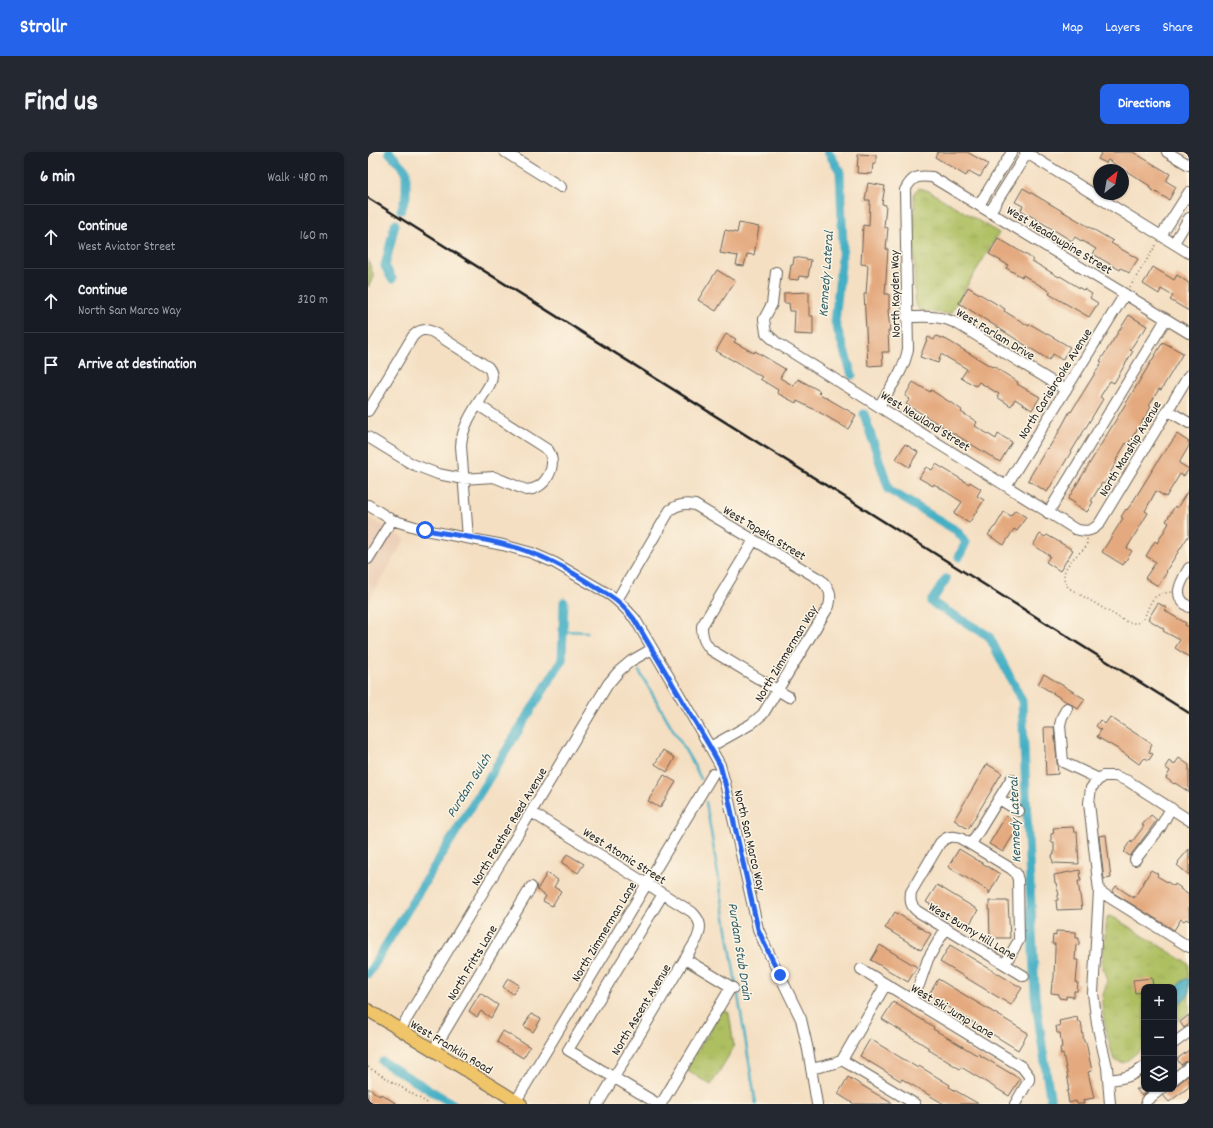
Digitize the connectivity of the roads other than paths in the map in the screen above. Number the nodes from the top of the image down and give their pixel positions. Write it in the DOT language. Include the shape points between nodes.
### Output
graph roads {
  1 [pos="505,152"];
  2 [pos="1012,152"];
  3 [pos="1026,152"];
  4 [pos="1167,152"];
  5 [pos="1189,165"];
  6 [pos="915,178"];
  7 [pos="561,186"];
  8 [pos="1189,192"];
  9 [pos="979,205"];
  10 [pos="990,212"];
  11 [pos="1189,218"];
  12 [pos="1160,239"];
  13 [pos="1174,243"];
  14 [pos="1189,253"];
  15 [pos="776,272"];
  16 [pos="1127,291"];
  17 [pos="907,317"];
  18 [pos="1166,319"];
  19 [pos="1189,333"];
  20 [pos="1189,374"];
  21 [pos="1066,390"];
  22 [pos="478,405"];
  23 [pos="879,406"];
  24 [pos="1167,410"];
  25 [pos="368,411"];
  26 [pos="1189,423"];
  27 [pos="368,437"];
  28 [pos="463,479"];
  29 [pos="1006,486"];
  30 [pos="368,505"];
  31 [pos="1048,513"];
  32 [pos="392,520"];
  33 [pos="1087,536"];
  34 [pos="468,538"];
  35 [pos="754,540"];
  36 [pos="368,559"];
  37 [pos="1189,568"];
  38 [pos="830,592"];
  39 [pos="617,600"];
  40 [pos="1189,607"];
  41 [pos="652,649"];
  42 [pos="778,690"];
  43 [pos="789,697"];
  44 [pos="1067,708"];
  45 [pos="710,747"];
  46 [pos="713,774"];
  47 [pos="1011,779"];
  48 [pos="1098,779"];
  49 [pos="999,799"];
  50 [pos="1171,808"];
  51 [pos="1018,811"];
  52 [pos="531,812"];
  53 [pos="1189,820"];
  54 [pos="971,844"];
  55 [pos="1135,860"];
  56 [pos="646,884"];
  57 [pos="531,887"];
  58 [pos="1100,891"];
  59 [pos="663,894"];
  60 [pos="700,925"];
  61 [pos="946,928"];
  62 [pos="1189,947"];
  63 [pos="685,959"];
  64 [pos="1005,964"];
  65 [pos="862,969"];
  66 [pos="1024,976"];
  67 [pos="886,984"];
  68 [pos="911,1000"];
  69 [pos="368,1010"];
  70 [pos="400,1030"];
  71 [pos="1189,1032"];
  72 [pos="1177,1041"];
  73 [pos="433,1051"];
  74 [pos="842,1060"];
  75 [pos="1189,1067"];
  76 [pos="811,1069"];
  77 [pos="1141,1069"];
  78 [pos="1177,1074"];
  79 [pos="614,1078"];
  80 [pos="1108,1080"];
  81 [pos="1157,1092"];
  82 [pos="1146,1101"];
  83 [pos="518,1102"];
  84 [pos="598,1104"];
  85 [pos="659,1104"];
  86 [pos="817,1104"];
  87 [pos="915,1104"];
  88 [pos="1016,1104"];
  89 [pos="1110,1104"];
  1 -- 7 [label="street"];
  2 -- 9 [label="street"];
  3 -- 10 [label="street"];
  3 -- 12 [label="street"];
  4 -- 5 [label="street"];
  6 -- 9 [label="street, West Meadowpine Street" via="932,177"];
  6 -- 17 [label="street, North Kayden Way" via="905,190"];
  8 -- 12 [label="street"];
  9 -- 10 [label="street, West Meadowpine Street"];
  10 -- 16 [label="street, West Meadowpine Street"];
  11 -- 13 [label="street"];
  12 -- 13 [label="street"];
  13 -- 14 [label="street"];
  15 -- 23 [label="street, West Newland Street" via="772,304 764,319 766,333 777,343"];
  16 -- 18 [label="street, West Meadowpine Street"];
  16 -- 21 [label="street, North Carisbrooke Avenue"];
  17 -- 21 [label="street, West Farlam Drive" via="946,318"];
  17 -- 23 [label="street, North Kayden Way" via="906,359"];
  18 -- 19 [label="street, West Meadowpine Street"];
  18 -- 31 [label="street"];
  20 -- 24 [label="street, North Manship Avenue"];
  21 -- 29 [label="street, North Carisbrooke Avenue"];
  22 -- 25 [label="street" via="492,380 488,367 433,332 422,330 413,336"];
  22 -- 28 [label="street" via="461,438"];
  22 -- 28 [label="street" via="545,447 551,454 553,463 542,484 526,490 494,476"];
  23 -- 29 [label="street, West Newland Street"];
  24 -- 26 [label="street"];
  24 -- 33 [label="street, North Manship Avenue" via="1099,524"];
  27 -- 28 [label="street" via="412,464 444,476"];
  28 -- 34 [label="street"];
  29 -- 31 [label="street, West Newland Street"];
  30 -- 32 [label="street, North San Marco Way"];
  31 -- 33 [label="street, West Newland Street"];
  32 -- 34 [label="street, North San Marco Way" via="425,530"];
  32 -- 36 [label="street"];
  34 -- 39 [label="street, North San Marco Way" via="532,553 555,563"];
  35 -- 38 [label="street, West Topeka Street" via="821,580"];
  35 -- 39 [label="street, West Topeka Street" via="695,505 675,506 670,510"];
  35 -- 42 [label="street" via="702,626 702,638 711,650"];
  37 -- 40 [label="street" via="1175,592"];
  38 -- 42 [label="street, North Zimmerman Way" via="829,606"];
  39 -- 41 [label="street, North San Marco Way" via="627,609"];
  41 -- 45 [label="street, North San Marco Way"];
  41 -- 52 [label="street, North Feather Reed Avenue" via="619,671 608,684"];
  42 -- 43 [label="street"];
  42 -- 45 [label="street, North Zimmerman Way" via="764,714"];
  44 -- 48 [label="street" via="1060,725 1063,762"];
  45 -- 76 [label="street, North San Marco Way" via="720,765 725,783 758,929 801,1019"];
  46 -- 56 [label="street, North Zimmerman Lane"];
  47 -- 49 [label="street"];
  48 -- 50 [label="street" via="1103,776 1114,776 1128,781"];
  48 -- 58 [label="street" via="1091,788 1089,803"];
  49 -- 51 [label="street"];
  49 -- 54 [label="street"];
  50 -- 53 [label="street"];
  50 -- 55 [label="street" via="1160,828"];
  52 -- 56 [label="street, West Atomic Street"];
  52 -- 70 [label="street, North Feather Reed Avenue"];
  54 -- 61 [label="street, West Bunny Hill Lane" via="954,836 944,839 911,892 911,904 917,911"];
  54 -- 64 [label="street" via="1010,868 1016,873 1018,880 1020,935"];
  56 -- 59 [label="street, West Atomic Street"];
  56 -- 83 [label="street, North Zimmerman Lane"];
  57 -- 73 [label="street, North Fritts Lane"];
  58 -- 62 [label="street"];
  58 -- 80 [label="street" via="1093,993"];
  59 -- 60 [label="street, West Atomic Street" via="692,912"];
  59 -- 79 [label="street" via="568,1050"];
  60 -- 63 [label="street, North Ascent Avenue" via="697,939"];
  61 -- 64 [label="street, West Bunny Hill Lane"];
  61 -- 68 [label="street" via="928,959 920,985"];
  63 -- 79 [label="street, North Ascent Avenue"];
  63 -- 85 [label="street" via="732,988"];
  64 -- 66 [label="street, West Bunny Hill Lane"];
  65 -- 67 [label="street, West Ski Jump Lane"];
  67 -- 68 [label="street, West Ski Jump Lane"];
  67 -- 74 [label="street"];
  68 -- 88 [label="street, West Ski Jump Lane" via="1022,1067 1029,1076 1028,1084"];
  69 -- 70 [label="main road, West Franklin Road"];
  70 -- 73 [label="main road, West Franklin Road"];
  71 -- 72 [label="street"];
  73 -- 83 [label="main road, West Franklin Road"];
  74 -- 76 [label="street"];
  74 -- 87 [label="street"];
  75 -- 78 [label="street"];
  76 -- 86 [label="street, North San Marco Way"];
  77 -- 80 [label="street" via="1127,1078"];
  79 -- 84 [label="street, North Ascent Avenue"];
  79 -- 85 [label="street"];
  80 -- 89 [label="street"];
  81 -- 82 [label="street"];
}
